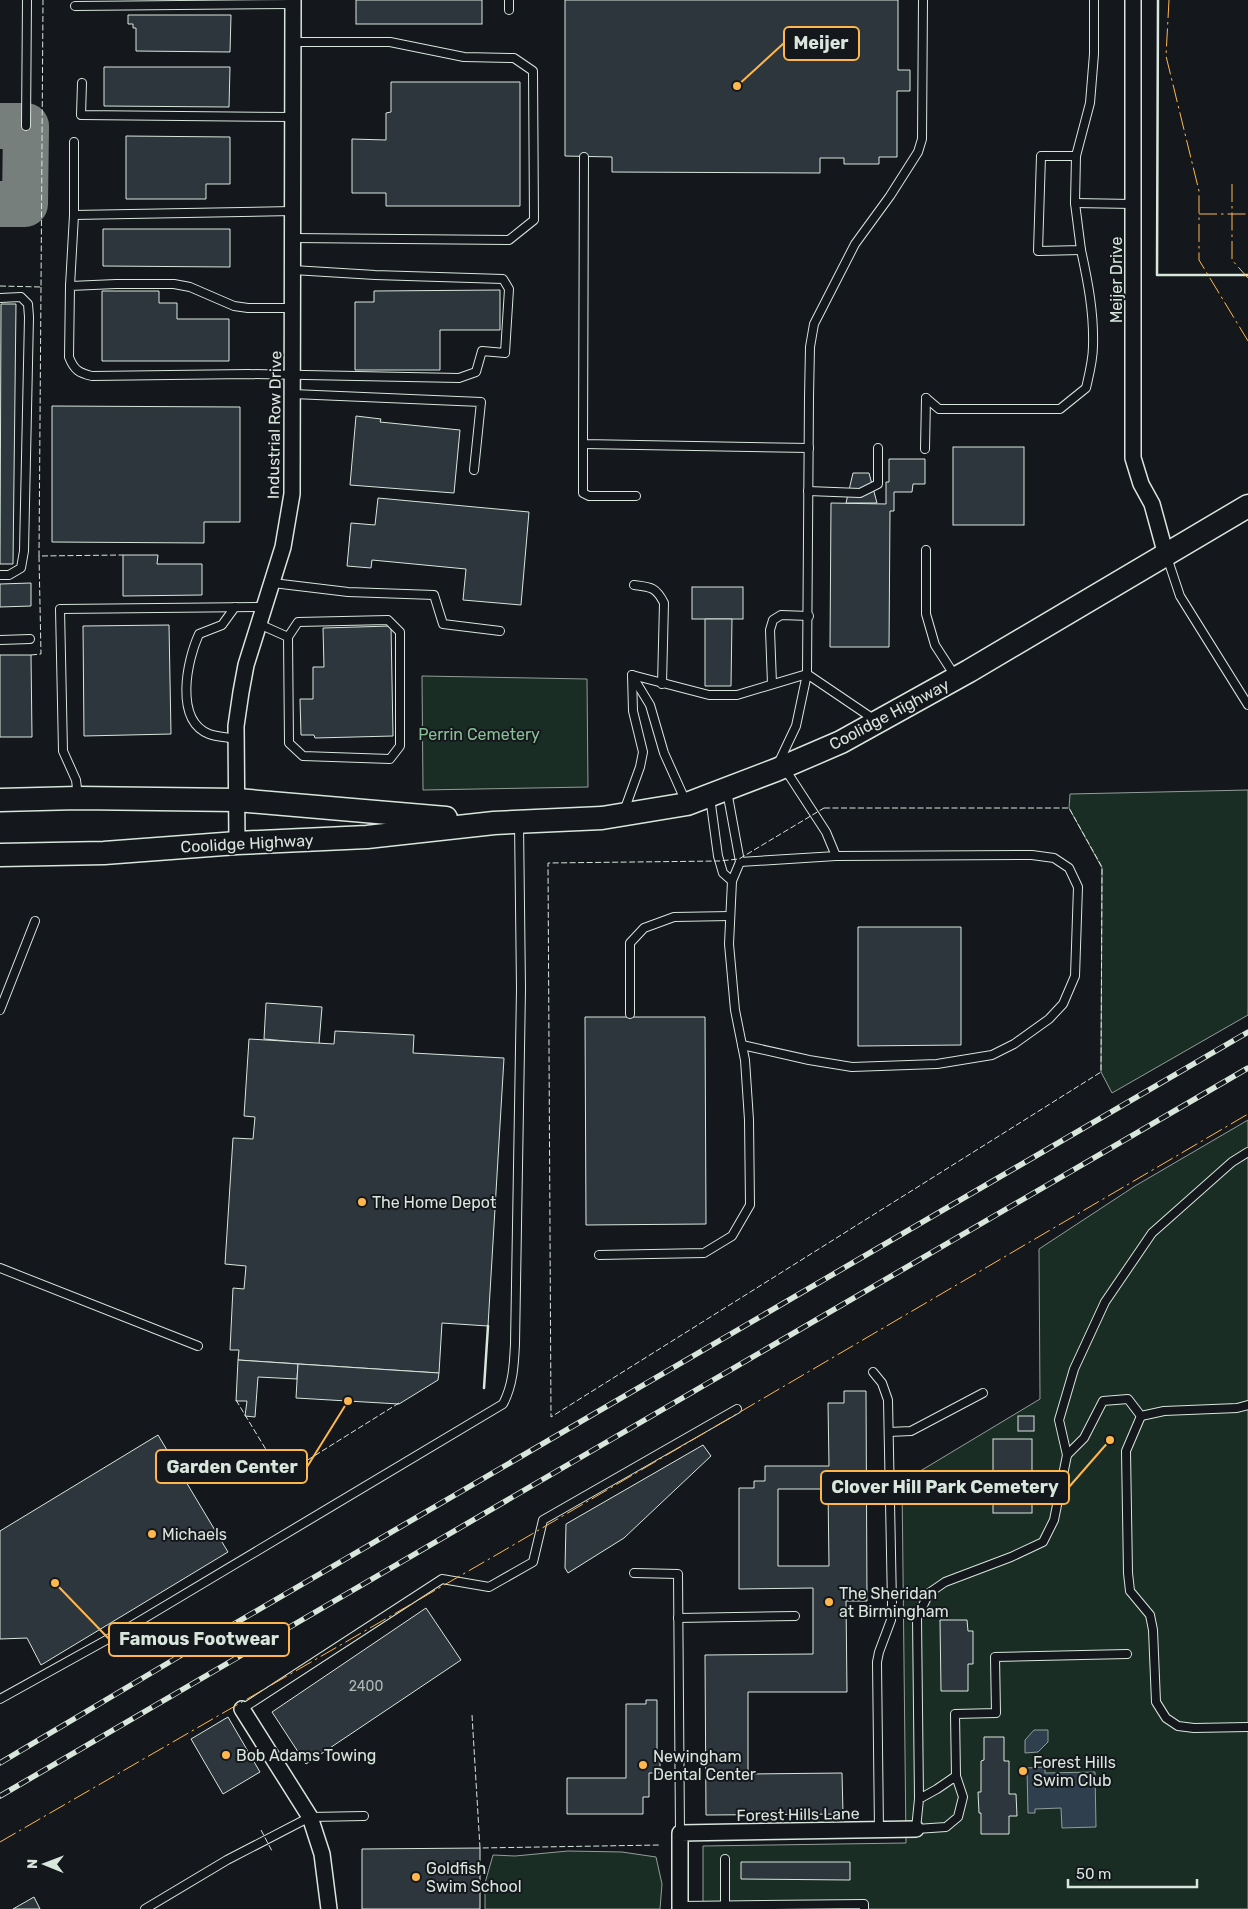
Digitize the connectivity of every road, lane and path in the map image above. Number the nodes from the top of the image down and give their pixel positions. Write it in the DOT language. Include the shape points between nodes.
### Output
graph roads {
  1 [pos="27,0"];
  2 [pos="509,0"];
  3 [pos="923,0"];
  4 [pos="1094,0"];
  5 [pos="1133,0"];
  6 [pos="293,2"];
  7 [pos="75,6"];
  8 [pos="509,10"];
  9 [pos="293,42"];
  10 [pos="82,83"];
  11 [pos="293,117"];
  12 [pos="26,126"];
  13 [pos="74,142"];
  14 [pos="584,156"];
  15 [pos="1076,156"];
  16 [pos="1075,203"];
  17 [pos="1133,204"];
  18 [pos="292,211"];
  19 [pos="74,215"];
  20 [pos="293,238"];
  21 [pos="1081,250"];
  22 [pos="293,270"];
  23 [pos="70,286"];
  24 [pos="0,298"];
  25 [pos="293,308"];
  26 [pos="293,375"];
  27 [pos="293,394"];
  28 [pos="583,444"];
  29 [pos="809,448"];
  30 [pos="878,448"];
  31 [pos="925,449"];
  32 [pos="474,470"];
  33 [pos="808,491"];
  34 [pos="636,496"];
  35 [pos="1248,506"];
  36 [pos="926,550"];
  37 [pos="1166,555"];
  38 [pos="0,575"];
  39 [pos="273,582"];
  40 [pos="634,585"];
  41 [pos="235,607"];
  42 [pos="264,607"];
  43 [pos="809,616"];
  44 [pos="259,624"];
  45 [pos="500,631"];
  46 [pos="288,637"];
  47 [pos="30,639"];
  48 [pos="0,640"];
  49 [pos="808,674"];
  50 [pos="632,675"];
  51 [pos="956,678"];
  52 [pos="662,684"];
  53 [pos="772,684"];
  54 [pos="1248,705"];
  55 [pos="876,722"];
  56 [pos="236,739"];
  57 [pos="779,768"];
  58 [pos="718,792"];
  59 [pos="78,798"];
  60 [pos="0,800"];
  61 [pos="237,800"];
  62 [pos="687,804"];
  63 [pos="622,816"];
  64 [pos="519,821"];
  65 [pos="494,823"];
  66 [pos="238,843"];
  67 [pos="0,855"];
  68 [pos="836,856"];
  69 [pos="740,862"];
  70 [pos="732,881"];
  71 [pos="730,916"];
  72 [pos="35,921"];
  73 [pos="0,1010"];
  74 [pos="630,1014"];
  75 [pos="742,1045"];
  76 [pos="1248,1152"];
  77 [pos="599,1255"];
  78 [pos="0,1268"];
  79 [pos="198,1346"];
  80 [pos="873,1372"];
  81 [pos="982,1393"];
  82 [pos="1248,1405"];
  83 [pos="737,1409"];
  84 [pos="1142,1416"];
  85 [pos="889,1432"];
  86 [pos="1067,1455"];
  87 [pos="634,1574"];
  88 [pos="795,1616"];
  89 [pos="678,1618"];
  90 [pos="1127,1654"];
  91 [pos="0,1699"];
  92 [pos="242,1709"];
  93 [pos="1248,1727"];
  94 [pos="956,1776"];
  95 [pos="918,1799"];
  96 [pos="364,1816"];
  97 [pos="310,1817"];
  98 [pos="916,1829"];
  99 [pos="878,1831"];
  100 [pos="680,1833"];
  101 [pos="725,1859"];
  102 [pos="724,1907"];
  103 [pos="680,1908"];
  104 [pos="145,1909"];
  105 [pos="329,1909"];
  106 [pos="864,1909"];
  1 -- 12 [label="lane"];
  2 -- 8 [label="lane"];
  3 -- 29 [label="lane" via="922,139 918,152 890,196 855,244 814,324 810,347"];
  4 -- 15 [label="lane" via="1090,103"];
  5 -- 17 [label="street, Meijer Drive"];
  6 -- 7 [label="lane"];
  6 -- 9 [label="street, Industrial Row Drive"];
  9 -- 11 [label="street, Industrial Row Drive"];
  9 -- 20 [label="lane" via="390,42 464,57 514,58 534,71 534,220 509,240"];
  10 -- 11 [label="lane" via="81,115"];
  11 -- 18 [label="street, Industrial Row Drive"];
  13 -- 19 [label="lane"];
  14 -- 28 [label="lane"];
  15 -- 16 [label="lane"];
  15 -- 21 [label="lane" via="1041,156 1038,251"];
  16 -- 17 [label="lane"];
  16 -- 21 [label="lane"];
  17 -- 37 [label="street, Meijer Drive" via="1133,458 1141,484 1152,504"];
  18 -- 19 [label="lane"];
  18 -- 20 [label="street, Industrial Row Drive"];
  19 -- 23 [label="lane"];
  20 -- 22 [label="street, Industrial Row Drive"];
  21 -- 31 [label="lane" via="1091,296 1093,331 1086,388 1060,409 938,409 926,398"];
  22 -- 25 [label="street, Industrial Row Drive"];
  22 -- 26 [label="lane" via="503,279 509,289 505,353 482,351 476,372 459,378"];
  23 -- 25 [label="lane" via="174,284 190,287 234,306"];
  23 -- 26 [label="lane" via="69,356 78,372 99,376"];
  24 -- 38 [label="lane" via="20,297 28,304 29,317 24,551 21,568"];
  25 -- 26 [label="street, Industrial Row Drive"];
  26 -- 27 [label="street, Industrial Row Drive"];
  27 -- 32 [label="lane" via="480,402"];
  27 -- 39 [label="street, Industrial Row Drive" via="292,494"];
  28 -- 29 [label="lane"];
  28 -- 34 [label="lane" via="583,493 589,496"];
  29 -- 33 [label="lane"];
  30 -- 33 [label="lane" via="878,484 860,493"];
  33 -- 43 [label="lane"];
  35 -- 37 [label="main road, Coolidge Highway"];
  36 -- 51 [label="lane" via="926,614 935,645"];
  37 -- 51 [label="main road, Coolidge Highway"];
  37 -- 54 [label="lane" via="1180,596"];
  39 -- 42 [label="street, Industrial Row Drive"];
  39 -- 45 [label="lane" via="348,592 434,595 443,624"];
  40 -- 52 [label="lane" via="650,587 658,592 664,603"];
  41 -- 42 [label="lane"];
  41 -- 56 [label="lane" via="222,625 199,634 192,648 187,706 193,722 208,734"];
  41 -- 59 [label="lane" via="60,609 63,751 76,780"];
  42 -- 44 [label="street, Industrial Row Drive"];
  43 -- 49 [label="lane"];
  43 -- 53 [label="lane" via="781,615 773,620 770,630"];
  44 -- 46 [label="lane"];
  44 -- 56 [label="street, Industrial Row Drive" via="242,683"];
  46 -- 46 [label="lane" via="289,743 303,756 390,759 400,746 400,632 388,620 298,622"];
  47 -- 48 [label="lane"];
  49 -- 53 [label="lane"];
  49 -- 55 [label="lane"];
  49 -- 57 [label="lane" via="796,726"];
  50 -- 52 [label="lane"];
  50 -- 62 [label="lane" via="650,705 669,767"];
  50 -- 63 [label="lane" via="633,711 643,752"];
  51 -- 55 [label="main road, Coolidge Highway"];
  52 -- 53 [label="lane" via="709,696 737,695"];
  55 -- 57 [label="main road, Coolidge Highway" via="841,742"];
  56 -- 61 [label="street, Industrial Row Drive"];
  57 -- 58 [label="main road, Coolidge Highway"];
  57 -- 68 [label="lane" via="826,832"];
  58 -- 62 [label="main road, Coolidge Highway"];
  58 -- 69 [label="lane"];
  58 -- 70 [label="lane" via="718,856 723,873"];
  59 -- 60 [label="main road, Coolidge Highway"];
  59 -- 61 [label="main road, Coolidge Highway"];
  61 -- 65 [label="main road, Coolidge Highway"];
  61 -- 66 [label="street, Industrial Row Drive"];
  62 -- 63 [label="main road, Coolidge Highway"];
  63 -- 64 [label="main road, Coolidge Highway"];
  64 -- 65 [label="main road, Coolidge Highway"];
  64 -- 91 [label="lane" via="521,989 515,1344 512,1377 503,1404 128,1628"];
  65 -- 66 [label="main road, Coolidge Highway" via="367,837"];
  66 -- 67 [label="main road, Coolidge Highway" via="104,853"];
  68 -- 69 [label="lane"];
  68 -- 75 [label="lane" via="1032,855 1054,858 1069,868 1078,887 1075,976 1063,1004 1049,1019 992,1056 937,1064 852,1067"];
  69 -- 70 [label="lane"];
  70 -- 71 [label="lane"];
  71 -- 74 [label="lane" via="674,917 644,928 630,943"];
  71 -- 75 [label="lane" via="731,972"];
  72 -- 73 [label="lane"];
  75 -- 77 [label="lane" via="749,1120 750,1205 732,1236 704,1253"];
  76 -- 86 [label="lane" via="1152,1232 1105,1302 1074,1369 1059,1420"];
  78 -- 79 [label="lane"];
  80 -- 85 [label="lane" via="882,1383 888,1400"];
  81 -- 85 [label="lane" via="911,1431"];
  82 -- 84 [label="lane" via="1164,1411"];
  83 -- 92 [label="lane" via="543,1520 533,1562 489,1587 442,1579"];
  84 -- 86 [label="lane" via="1128,1399 1103,1402 1084,1438"];
  84 -- 93 [label="lane" via="1126,1451 1128,1573 1130,1591 1150,1615 1156,1702 1166,1718 1178,1726"];
  85 -- 99 [label="lane" via="892,1604 878,1662"];
  86 -- 95 [label="lane" via="1054,1520 1043,1542 945,1582 929,1593 917,1618"];
  87 -- 89 [label="lane" via="678,1574"];
  88 -- 89 [label="lane"];
  89 -- 100 [label="lane"];
  90 -- 94 [label="lane" via="995,1656 996,1713 955,1714"];
  92 -- 97 [label="street"];
  94 -- 95 [label="lane"];
  94 -- 98 [label="lane" via="963,1798 958,1817 946,1827"];
  95 -- 98 [label="lane"];
  96 -- 97 [label="lane"];
  97 -- 104 [label="lane" via="218,1865"];
  97 -- 105 [label="street" via="322,1854"];
  98 -- 99 [label="street, Forest Hills Lane"];
  99 -- 100 [label="street, Forest Hills Lane"];
  100 -- 103 [label="street"];
  101 -- 102 [label="lane"];
  102 -- 103 [label="lane"];
  102 -- 106 [label="lane" via="864,1904"];
}
